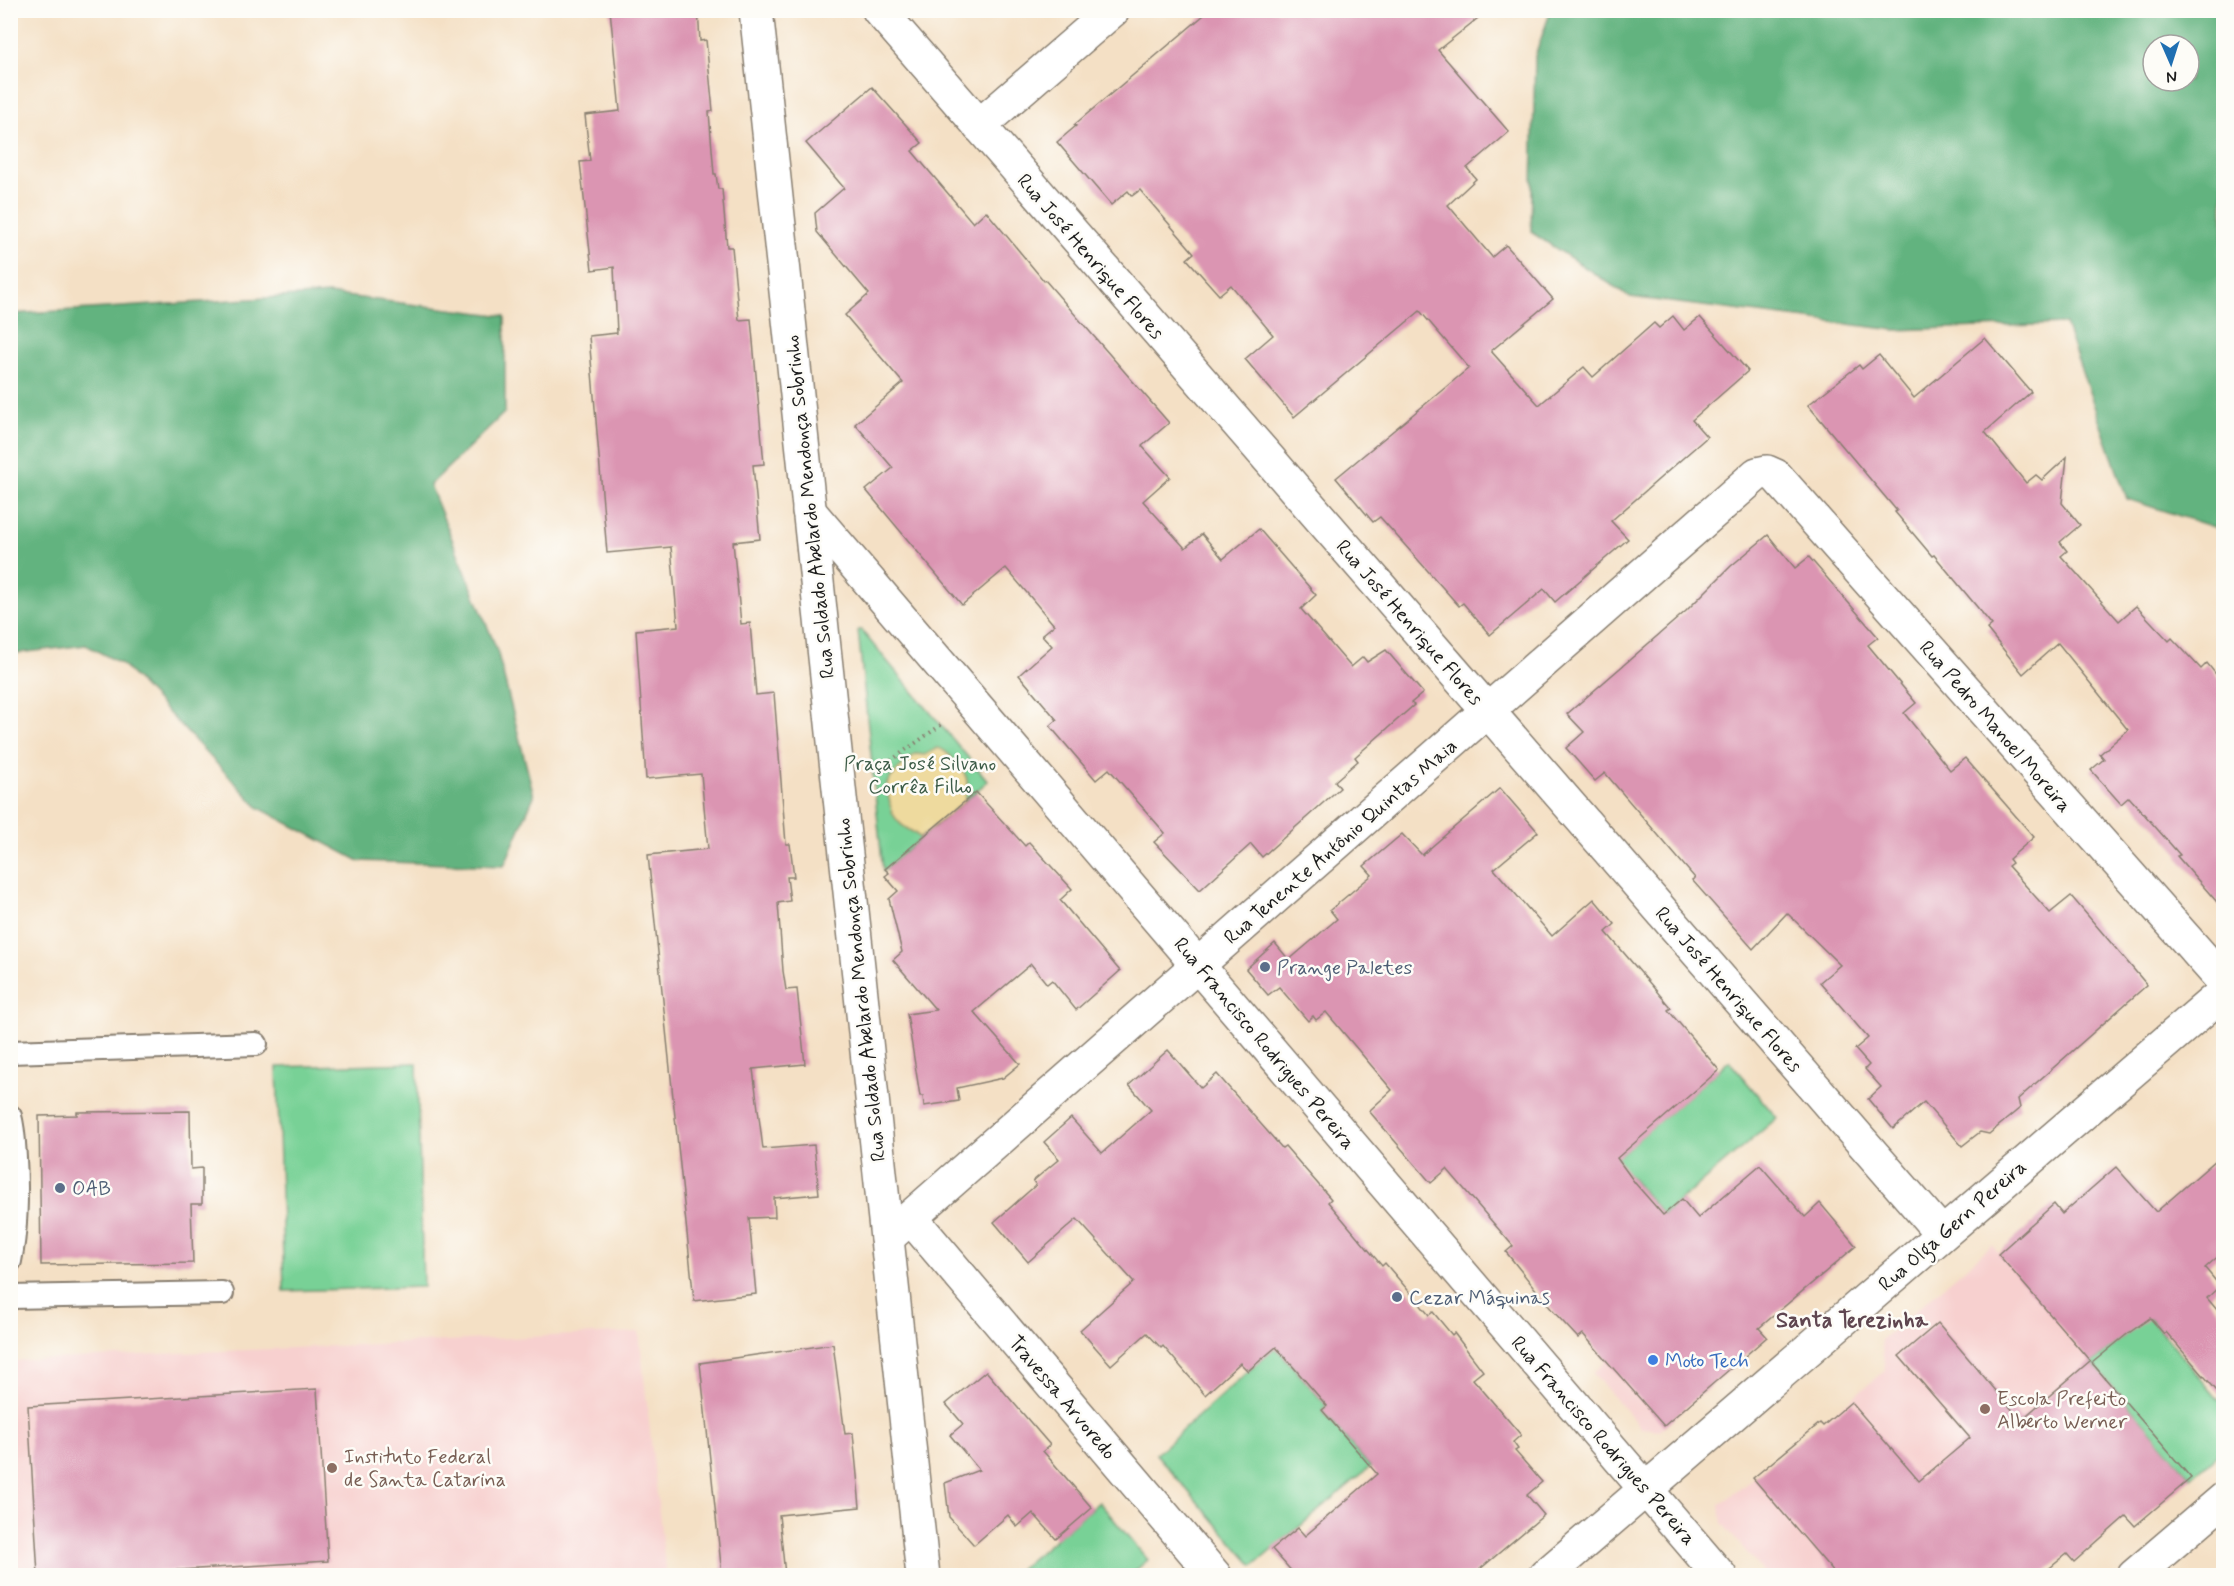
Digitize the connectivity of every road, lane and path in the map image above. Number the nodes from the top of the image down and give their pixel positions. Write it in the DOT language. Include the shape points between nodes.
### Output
graph roads {
  1 [pos="756,10"];
  2 [pos="879,10"];
  3 [pos="1113,10"];
  4 [pos="979,126"];
  5 [pos="1767,472"];
  6 [pos="809,511"];
  7 [pos="1488,711"];
  8 [pos="946,721"];
  9 [pos="874,772"];
  10 [pos="1198,965"];
  11 [pos="2223,982"];
  12 [pos="2223,992"];
  13 [pos="256,1044"];
  14 [pos="10,1052"];
  15 [pos="10,1116"];
  16 [pos="899,1228"];
  17 [pos="1942,1234"];
  18 [pos="10,1261"];
  19 [pos="222,1293"];
  20 [pos="10,1297"];
  21 [pos="1646,1489"];
  22 [pos="2223,1499"];
  23 [pos="923,1575"];
  24 [pos="1215,1575"];
  25 [pos="1545,1575"];
  26 [pos="1720,1575"];
  27 [pos="2134,1575"];
  1 -- 6 [label="street, Rua Soldado Abelardo Mendonça Sobrinho"];
  2 -- 4 [label="street, Rua José Henrique Flores"];
  3 -- 4 [label="street"];
  4 -- 7 [label="street, Rua José Henrique Flores"];
  5 -- 7 [label="street, Rua Tenente Antônio Quintas Maia" via="1757,474"];
  5 -- 11 [label="street, Rua Pedro Manoel Moreira" via="1776,476"];
  6 -- 10 [label="street, Rua Francisco Rodrigues Pereira"];
  6 -- 16 [label="street, Rua Soldado Abelardo Mendonça Sobrinho"];
  7 -- 10 [label="street, Rua Tenente Antônio Quintas Maia"];
  7 -- 17 [label="street, Rua José Henrique Flores"];
  8 -- 9 [label="path"];
  10 -- 16 [label="street, Rua Tenente Antônio Quintas Maia"];
  10 -- 21 [label="street, Rua Francisco Rodrigues Pereira"];
  12 -- 17 [label="street, Rua Olga Gern Pereira"];
  13 -- 14 [label="lane"];
  15 -- 18 [label="lane" via="16,1233"];
  16 -- 23 [label="street, Rua Soldado Abelardo Mendonça Sobrinho"];
  16 -- 24 [label="street, Travessa Arvoredo"];
  17 -- 21 [label="street, Rua Olga Gern Pereira"];
  19 -- 20 [label="lane"];
  21 -- 25 [label="street, Rua Olga Gern Pereira"];
  21 -- 26 [label="street, Rua Francisco Rodrigues Pereira"];
  22 -- 27 [label="street"];
}
